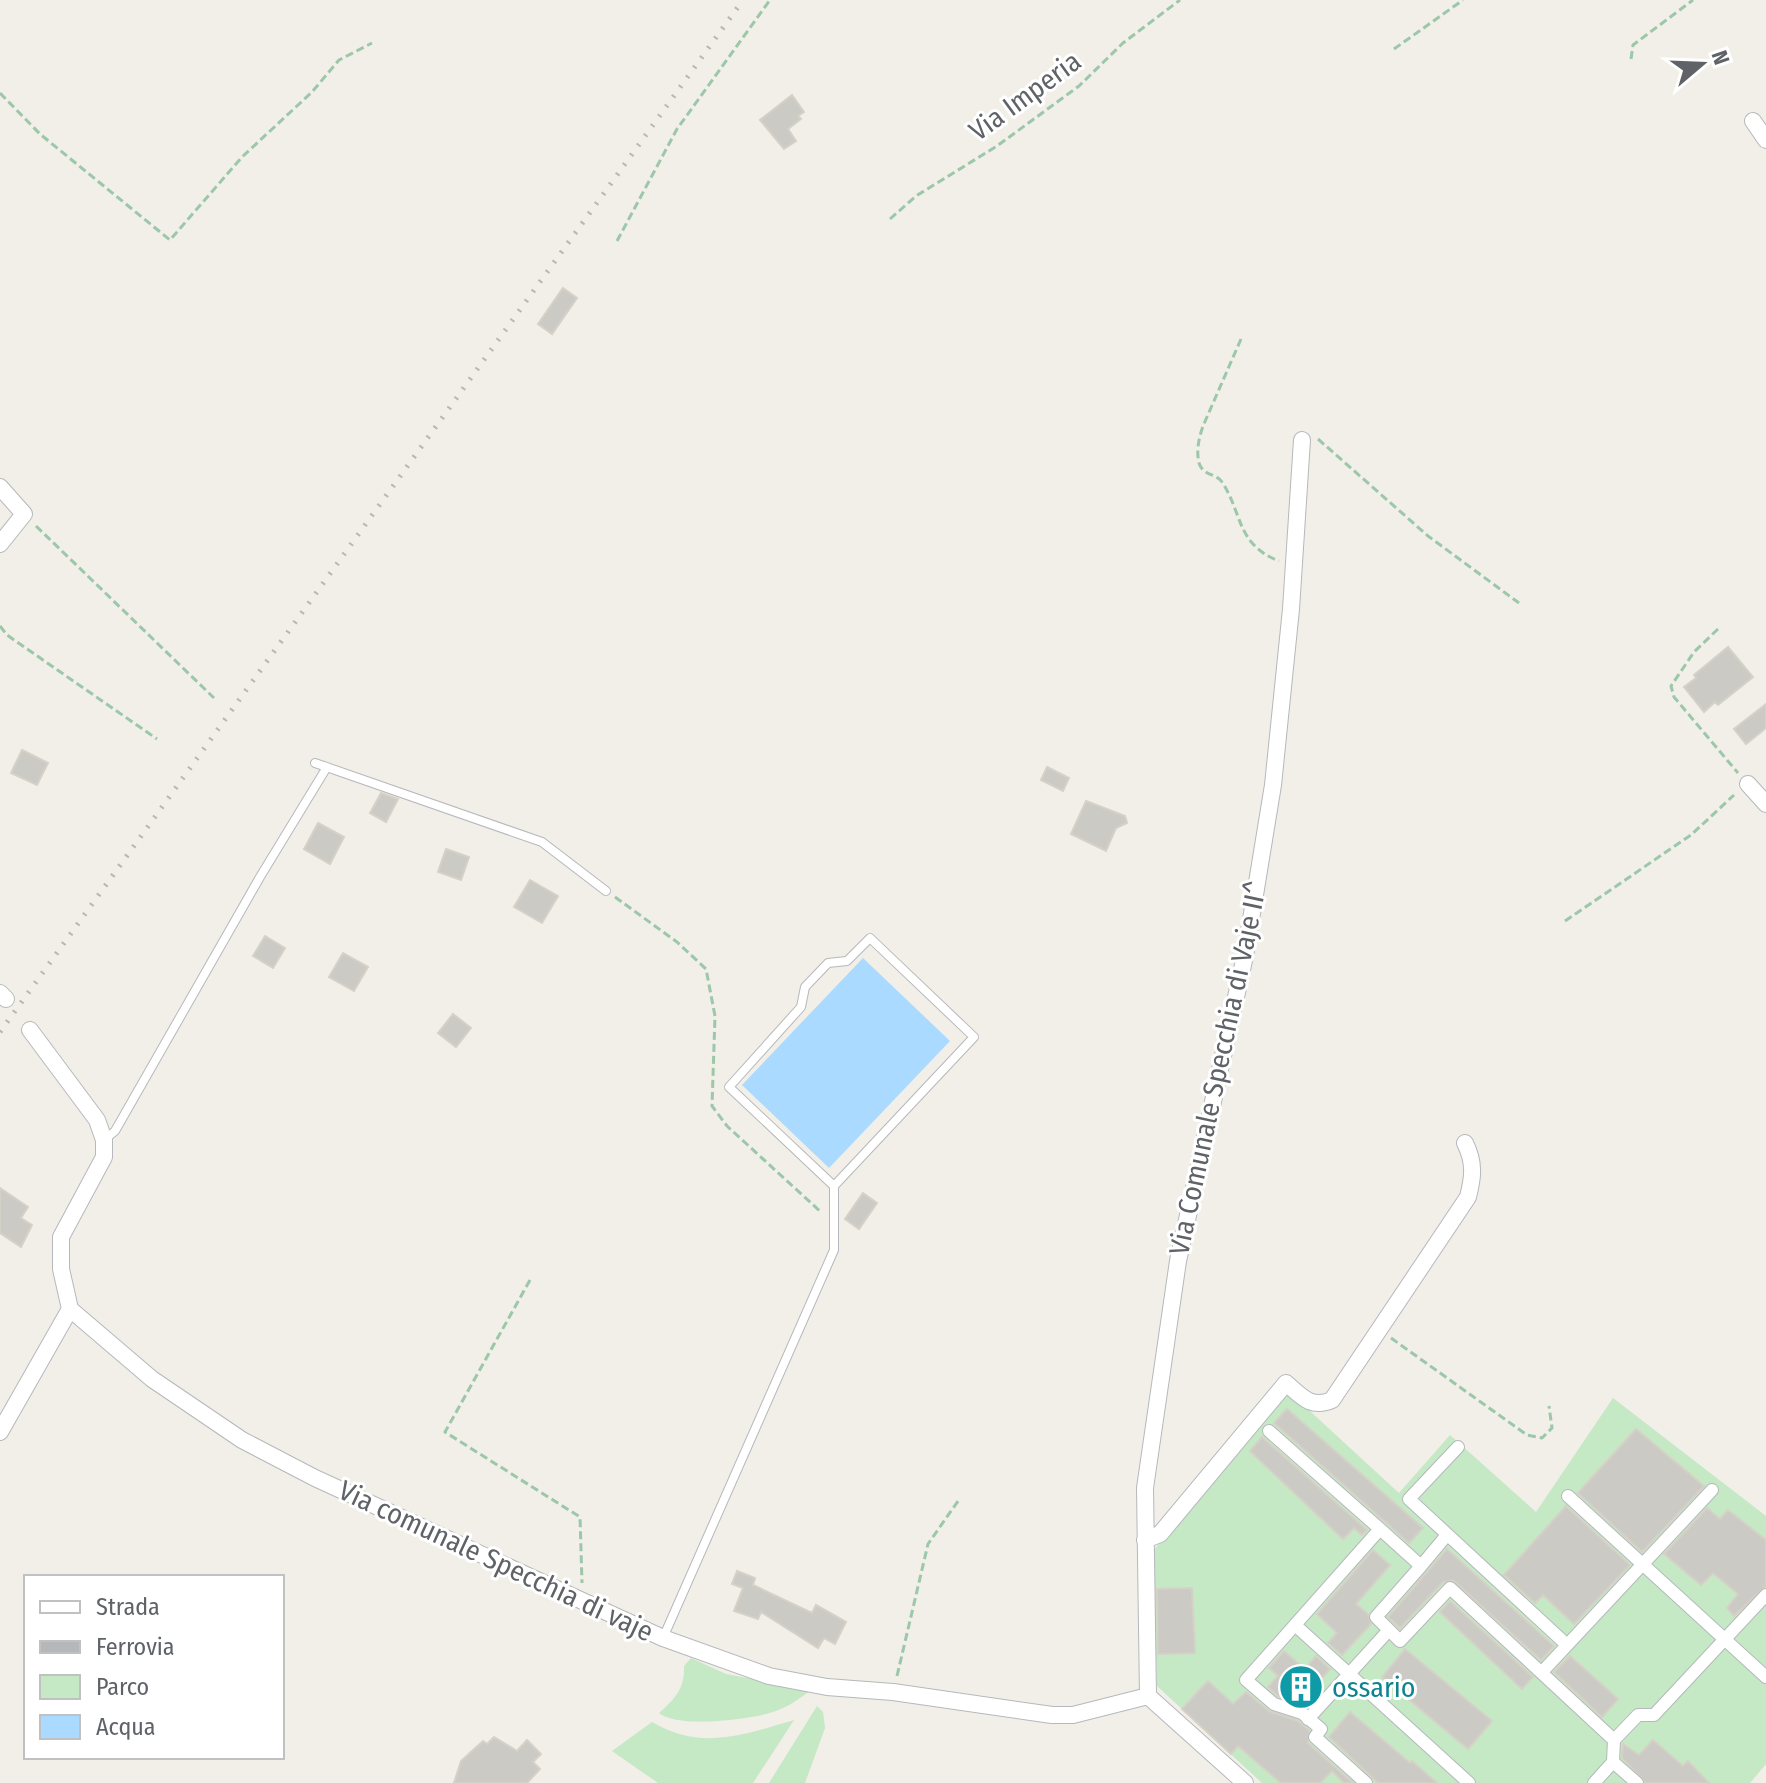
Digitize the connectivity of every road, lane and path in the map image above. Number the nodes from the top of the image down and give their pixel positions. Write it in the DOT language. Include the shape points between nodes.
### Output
graph roads {
  1 [pos="770,0"];
  2 [pos="1180,0"];
  3 [pos="1463,0"];
  4 [pos="1693,0"];
  5 [pos="372,43"];
  6 [pos="1394,49"];
  7 [pos="1631,59"];
  8 [pos="0,93"];
  9 [pos="1753,121"];
  10 [pos="1766,140"];
  11 [pos="890,219"];
  12 [pos="617,241"];
  13 [pos="1241,339"];
  14 [pos="1302,440"];
  15 [pos="0,487"];
  16 [pos="24,514"];
  17 [pos="0,544"];
  18 [pos="1294,565"];
  19 [pos="1519,603"];
  20 [pos="0,626"];
  21 [pos="1718,629"];
  22 [pos="214,698"];
  23 [pos="157,739"];
  24 [pos="315,763"];
  25 [pos="327,767"];
  26 [pos="1748,784"];
  27 [pos="1766,804"];
  28 [pos="606,891"];
  29 [pos="1565,921"];
  30 [pos="30,1030"];
  31 [pos="104,1140"];
  32 [pos="1465,1143"];
  33 [pos="834,1186"];
  34 [pos="834,1224"];
  35 [pos="530,1280"];
  36 [pos="70,1309"];
  37 [pos="1376,1338"];
  38 [pos="1549,1406"];
  39 [pos="1269,1431"];
  40 [pos="0,1432"];
  41 [pos="1458,1447"];
  42 [pos="1712,1490"];
  43 [pos="1568,1496"];
  44 [pos="958,1501"];
  45 [pos="1380,1529"];
  46 [pos="1446,1536"];
  47 [pos="1145,1540"];
  48 [pos="1642,1565"];
  49 [pos="1421,1566"];
  50 [pos="1766,1595"];
  51 [pos="583,1601"];
  52 [pos="1295,1625"];
  53 [pos="1389,1630"];
  54 [pos="663,1638"];
  55 [pos="1725,1640"];
  56 [pos="1567,1645"];
  57 [pos="1542,1672"];
  58 [pos="1349,1674"];
  59 [pos="1766,1677"];
  60 [pos="893,1692"];
  61 [pos="1148,1696"];
  62 [pos="1308,1719"];
  63 [pos="1614,1740"];
  64 [pos="1613,1762"];
  65 [pos="1245,1783"];
  66 [pos="1366,1783"];
  67 [pos="1469,1783"];
  68 [pos="1594,1783"];
  69 [pos="1637,1783"];
  1 -- 12 [label="path" via="677,129"];
  2 -- 11 [label="path, Via Imperia" via="1123,43 1079,86"];
  3 -- 6 [label="path"];
  4 -- 7 [label="path" via="1633,45"];
  5 -- 8 [label="path" via="339,60 242,157 170,240 40,134"];
  9 -- 10 [label="street"];
  13 -- 18 [label="path" via="1198,440 1199,462 1203,471 1223,483 1255,549"];
  14 -- 18 [label="street, Via Comunale Specchia di Vaje II^"];
  14 -- 19 [label="path" via="1308,436 1322,441 1488,583"];
  15 -- 16 [label="street"];
  16 -- 17 [label="street"];
  16 -- 22 [label="path"];
  18 -- 47 [label="street, Via Comunale Specchia di Vaje II^" via="1273,785 1245,956 1178,1261 1145,1488"];
  20 -- 23 [label="path"];
  21 -- 26 [label="path" via="1671,686 1674,697"];
  24 -- 25 [label="lane"];
  25 -- 28 [label="lane" via="542,842"];
  25 -- 31 [label="lane" via="115,1131"];
  26 -- 27 [label="street"];
  26 -- 29 [label="path" via="1691,835"];
  28 -- 34 [label="path" via="706,969 715,1016 712,1106"];
  30 -- 31 [label="street" via="97,1120"];
  31 -- 36 [label="street" via="104,1157 61,1237"];
  32 -- 37 [label="street" via="1473,1174 1468,1197"];
  33 -- 33 [label="lane" via="974,1037 870,938 847,961 828,963 805,987 801,1007 729,1087"];
  33 -- 34 [label="lane"];
  34 -- 54 [label="lane" via="834,1250"];
  35 -- 51 [label="path" via="445,1432 580,1517"];
  36 -- 40 [label="street"];
  36 -- 51 [label="street, Via comunale Specchia di vaje" via="152,1379 242,1440"];
  37 -- 38 [label="path" via="1395,1337 1527,1435 1542,1438 1552,1428"];
  37 -- 47 [label="street" via="1332,1400 1308,1402 1286,1383 1160,1534"];
  39 -- 45 [label="street"];
  41 -- 46 [label="street" via="1409,1499"];
  42 -- 48 [label="street"];
  43 -- 48 [label="street"];
  44 -- 60 [label="path" via="928,1544"];
  45 -- 49 [label="street"];
  45 -- 52 [label="street"];
  46 -- 49 [label="street"];
  46 -- 56 [label="street"];
  47 -- 61 [label="street, Via Comunale Specchia di Vaje II^"];
  48 -- 55 [label="street"];
  48 -- 56 [label="street"];
  49 -- 53 [label="street" via="1376,1617"];
  50 -- 55 [label="street"];
  51 -- 54 [label="street, Via comunale Specchia di vaje"];
  52 -- 58 [label="street"];
  52 -- 62 [label="street" via="1246,1680 1274,1704"];
  53 -- 57 [label="street" via="1400,1641 1450,1588"];
  53 -- 58 [label="street"];
  54 -- 60 [label="street, Via comunale Specchia di vaje" via="769,1676"];
  55 -- 59 [label="street"];
  55 -- 63 [label="street" via="1654,1715 1638,1715"];
  56 -- 57 [label="street"];
  57 -- 63 [label="street"];
  58 -- 62 [label="street"];
  58 -- 67 [label="street"];
  60 -- 61 [label="street, Via comunale Specchia di vaje" via="1052,1715 1073,1715"];
  61 -- 65 [label="street"];
  62 -- 66 [label="street" via="1321,1729 1315,1737"];
  63 -- 64 [label="street"];
  64 -- 68 [label="street"];
  64 -- 69 [label="street"];
}
